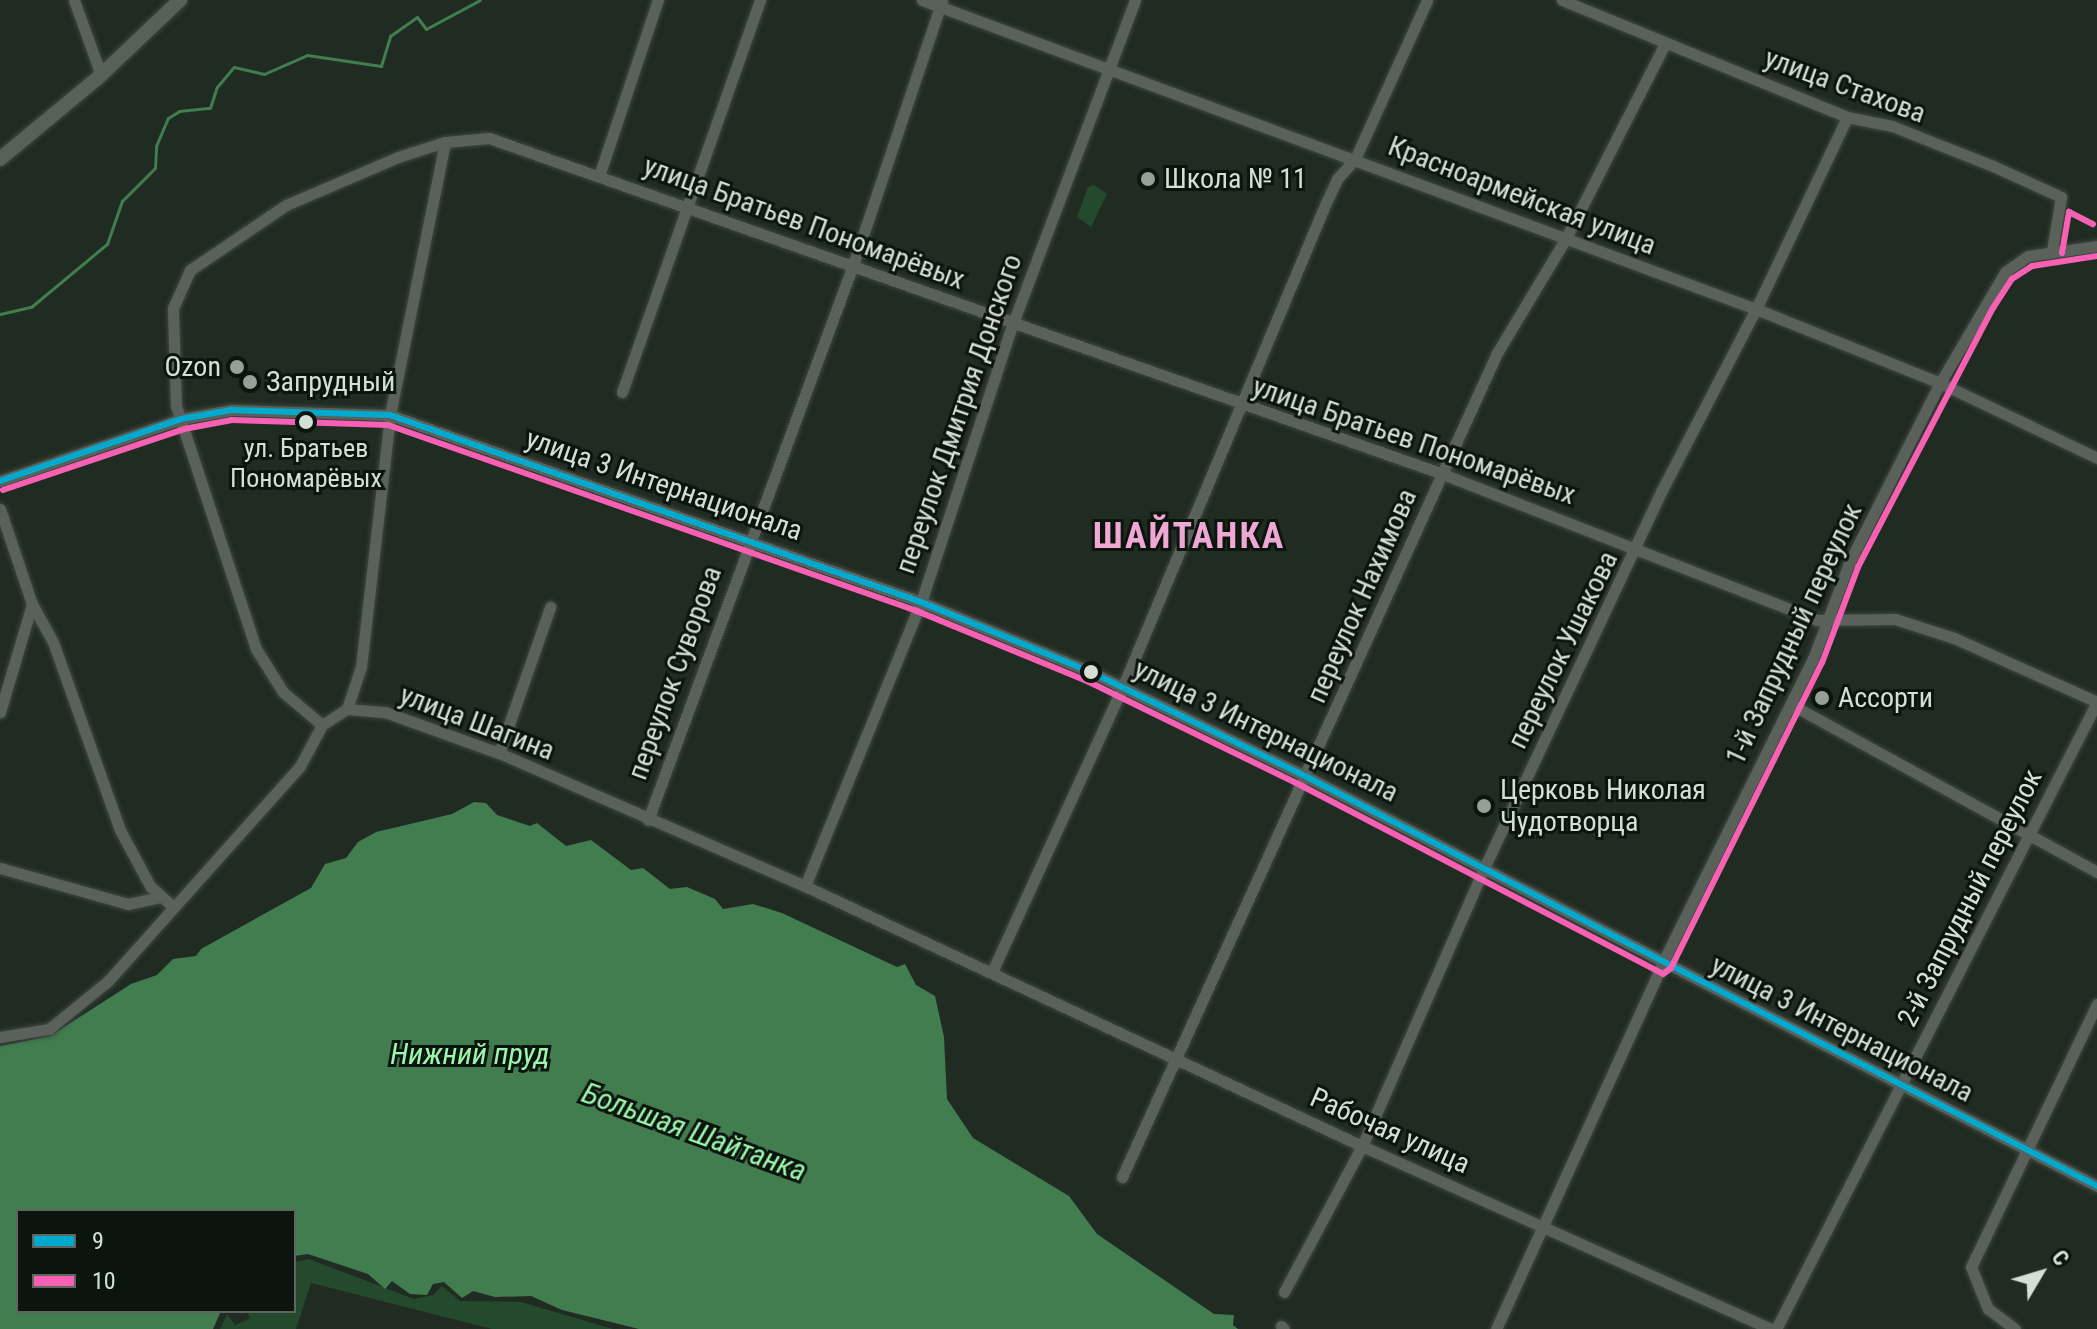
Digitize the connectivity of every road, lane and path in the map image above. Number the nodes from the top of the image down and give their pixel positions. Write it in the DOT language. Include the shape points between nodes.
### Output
graph roads {
  1 [pos="74,0"];
  2 [pos="180,0"];
  3 [pos="658,0"];
  4 [pos="760,0"];
  5 [pos="922,0"];
  6 [pos="1135,0"];
  7 [pos="1427,0"];
  8 [pos="1562,0"];
  9 [pos="941,3"];
  10 [pos="1665,44"];
  11 [pos="1108,67"];
  12 [pos="101,75"];
  13 [pos="1847,117"];
  14 [pos="445,142"];
  15 [pos="0,159"];
  16 [pos="1355,159"];
  17 [pos="599,176"];
  18 [pos="687,207"];
  19 [pos="1566,238"];
  20 [pos="2097,246"];
  21 [pos="2052,251"];
  22 [pos="853,265"];
  23 [pos="1756,309"];
  24 [pos="1013,323"];
  25 [pos="1940,383"];
  26 [pos="622,392"];
  27 [pos="1241,407"];
  28 [pos="390,415"];
  29 [pos="181,419"];
  30 [pos="2097,458"];
  31 [pos="1443,474"];
  32 [pos="0,481"];
  33 [pos="0,509"];
  34 [pos="748,540"];
  35 [pos="1639,547"];
  36 [pos="921,602"];
  37 [pos="32,604"];
  38 [pos="550,607"];
  39 [pos="1828,621"];
  40 [pos="1123,686"];
  41 [pos="2097,702"];
  42 [pos="1792,705"];
  43 [pos="347,709"];
  44 [pos="0,712"];
  45 [pos="322,725"];
  46 [pos="499,753"];
  47 [pos="1307,777"];
  48 [pos="648,820"];
  49 [pos="2027,836"];
  50 [pos="0,868"];
  51 [pos="1484,868"];
  52 [pos="2097,872"];
  53 [pos="805,886"];
  54 [pos="161,897"];
  55 [pos="172,906"];
  56 [pos="1662,964"];
  57 [pos="992,972"];
  58 [pos="2097,1004"];
  59 [pos="0,1037"];
  60 [pos="1176,1060"];
  61 [pos="1902,1086"];
  62 [pos="1362,1146"];
  63 [pos="2026,1149"];
  64 [pos="1122,1177"];
  65 [pos="2097,1186"];
  66 [pos="1545,1226"];
  67 [pos="1284,1292"];
  68 [pos="1496,1329"];
  69 [pos="1774,1329"];
  70 [pos="2015,1329"];
  1 -- 12 [label="street"];
  2 -- 12 [label="main road"];
  3 -- 17 [label="street"];
  4 -- 18 [label="street"];
  5 -- 9 [label="street, Красноармейская улица"];
  6 -- 11 [label="street, переулок Дмитрия Донского"];
  7 -- 16 [label="street"];
  8 -- 10 [label="street, улица Стахова"];
  9 -- 11 [label="street, Красноармейская улица"];
  9 -- 22 [label="street, переулок Суворова"];
  10 -- 13 [label="street, улица Стахова"];
  10 -- 19 [label="street, переулок Нахимова"];
  11 -- 16 [label="street, Красноармейская улица"];
  11 -- 24 [label="street, переулок Дмитрия Донского"];
  12 -- 15 [label="main road"];
  13 -- 21 [label="street, улица Стахова" via="1892,126 2061,197"];
  13 -- 23 [label="street, переулок Ушакова"];
  14 -- 17 [label="street, улица Братьев Пономарёвых" via="489,138"];
  14 -- 28 [label="street"];
  14 -- 29 [label="street, улица Братьев Пономарёвых" via="322,186 246,228 190,270 173,308 173,380"];
  16 -- 19 [label="street, Красноармейская улица"];
  16 -- 27 [label="street" via="1337,179"];
  17 -- 18 [label="street, улица Братьев Пономарёвых"];
  18 -- 22 [label="street, улица Братьев Пономарёвых"];
  18 -- 26 [label="street"];
  19 -- 23 [label="street, Красноармейская улица"];
  19 -- 31 [label="street, переулок Нахимова" via="1497,353"];
  20 -- 21 [label="street, 1-й Запрудный переулок"];
  21 -- 25 [label="street, 1-й Запрудный переулок" via="2028,256 2005,272"];
  22 -- 24 [label="street, улица Братьев Пономарёвых"];
  22 -- 34 [label="street, переулок Суворова"];
  23 -- 25 [label="street, Красноармейская улица"];
  23 -- 35 [label="street, переулок Ушакова"];
  24 -- 27 [label="street, улица Братьев Пономарёвых"];
  24 -- 36 [label="street, переулок Дмитрия Донского"];
  25 -- 30 [label="street, Красноармейская улица"];
  25 -- 39 [label="street, 1-й Запрудный переулок" via="1849,563"];
  27 -- 31 [label="street, улица Братьев Пономарёвых"];
  27 -- 40 [label="street"];
  28 -- 29 [label="street, улица 3 Интернационала" via="231,410"];
  28 -- 34 [label="street, улица 3 Интернационала"];
  28 -- 43 [label="street" via="361,667"];
  29 -- 32 [label="street, улица 3 Интернационала"];
  29 -- 45 [label="street, улица Братьев Пономарёвых" via="256,649 283,692"];
  31 -- 35 [label="street, улица Братьев Пономарёвых"];
  31 -- 47 [label="street, переулок Нахимова"];
  33 -- 37 [label="street"];
  34 -- 36 [label="street, улица 3 Интернационала"];
  34 -- 48 [label="street, переулок Суворова"];
  35 -- 39 [label="street, улица Братьев Пономарёвых"];
  35 -- 51 [label="street, переулок Ушакова"];
  36 -- 40 [label="street, улица 3 Интернационала"];
  36 -- 53 [label="street, переулок Дмитрия Донского"];
  37 -- 44 [label="street"];
  37 -- 54 [label="street" via="53,642 120,830"];
  38 -- 46 [label="street"];
  39 -- 41 [label="street, улица Братьев Пономарёвых" via="1895,619 1954,638"];
  39 -- 42 [label="street, 1-й Запрудный переулок"];
  40 -- 47 [label="street, улица 3 Интернационала"];
  40 -- 57 [label="street"];
  41 -- 49 [label="street, 2-й Запрудный переулок"];
  42 -- 49 [label="street"];
  42 -- 56 [label="street, 1-й Запрудный переулок"];
  43 -- 45 [label="street"];
  43 -- 46 [label="street, улица Шагина" via="385,712"];
  45 -- 55 [label="street" via="300,766"];
  46 -- 48 [label="street, улица Шагина"];
  47 -- 51 [label="street, улица 3 Интернационала"];
  47 -- 60 [label="street, переулок Нахимова"];
  48 -- 53 [label="street, улица Шагина"];
  49 -- 52 [label="street"];
  49 -- 61 [label="street, 2-й Запрудный переулок" via="1961,959"];
  50 -- 54 [label="street" via="128,904"];
  51 -- 56 [label="street, улица 3 Интернационала"];
  51 -- 62 [label="street, переулок Ушакова"];
  53 -- 57 [label="street, улица Шагина"];
  54 -- 55 [label="street"];
  55 -- 59 [label="street" via="130,958 71,1015 49,1029"];
  56 -- 61 [label="street, улица 3 Интернационала"];
  56 -- 66 [label="street, 1-й Запрудный переулок"];
  57 -- 60 [label="street, Рабочая улица"];
  58 -- 63 [label="street"];
  60 -- 62 [label="street, Рабочая улица"];
  60 -- 64 [label="street, переулок Нахимова"];
  61 -- 63 [label="street, улица 3 Интернационала"];
  61 -- 69 [label="street, 2-й Запрудный переулок"];
  62 -- 66 [label="street, Рабочая улица"];
  62 -- 67 [label="street, переулок Ушакова"];
  63 -- 65 [label="street, улица 3 Интернационала"];
  63 -- 70 [label="street" via="1971,1267 1988,1309"];
  66 -- 68 [label="street, 1-й Запрудный переулок"];
  66 -- 69 [label="street, Рабочая улица"];
}
